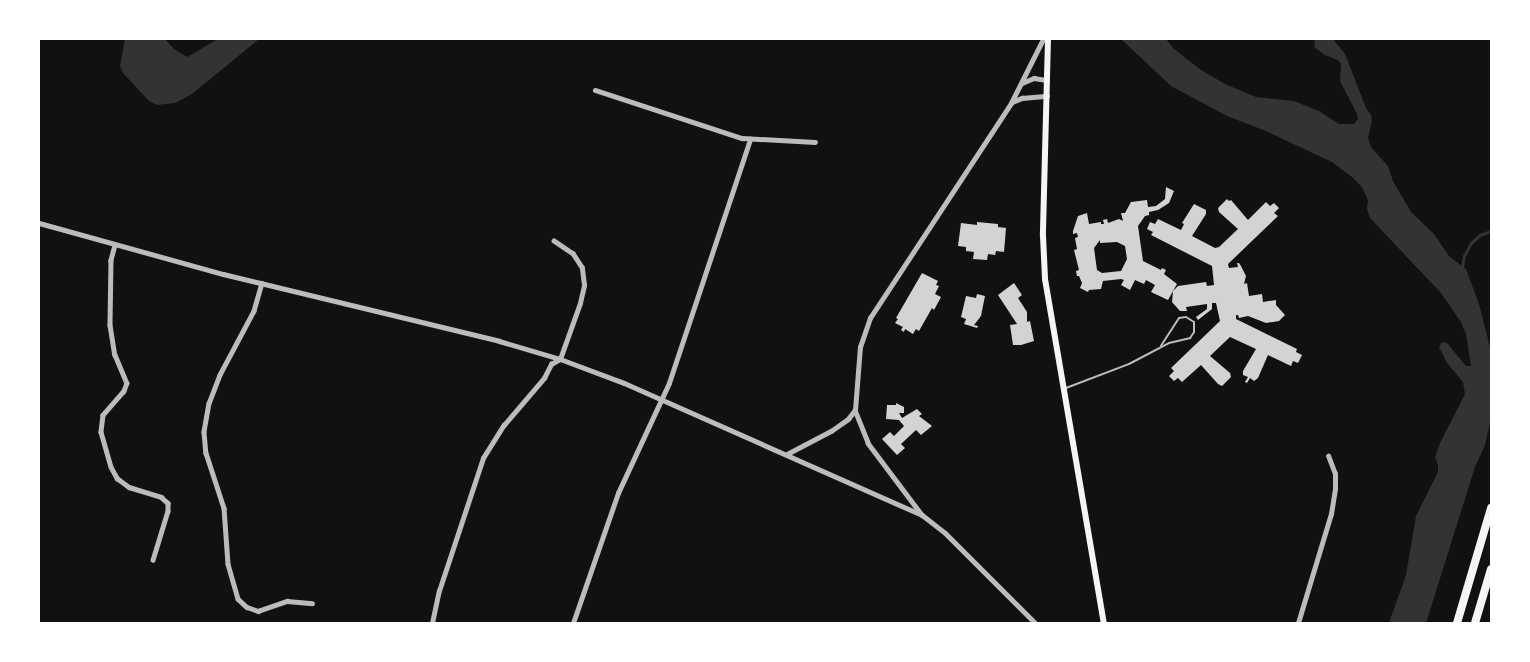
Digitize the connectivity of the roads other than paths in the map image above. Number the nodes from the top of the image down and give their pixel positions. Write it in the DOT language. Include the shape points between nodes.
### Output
graph roads {
  1 [pos="1043,39"];
  2 [pos="1048,39"];
  3 [pos="1047,80"];
  4 [pos="1021,84"];
  5 [pos="595,90"];
  6 [pos="1047,96"];
  7 [pos="1011,103"];
  8 [pos="750,139"];
  9 [pos="815,142"];
  10 [pos="39,223"];
  11 [pos="554,241"];
  12 [pos="115,245"];
  13 [pos="262,283"];
  14 [pos="1162,346"];
  15 [pos="560,359"];
  16 [pos="1062,389"];
  17 [pos="662,400"];
  18 [pos="855,410"];
  19 [pos="787,454"];
  20 [pos="1328,456"];
  21 [pos="1491,508"];
  22 [pos="922,515"];
  23 [pos="153,560"];
  24 [pos="1491,569"];
  25 [pos="312,604"];
  26 [pos="432,623"];
  27 [pos="573,623"];
  28 [pos="1035,623"];
  29 [pos="1104,623"];
  30 [pos="1298,623"];
  31 [pos="1457,623"];
  32 [pos="1475,623"];
  1 -- 4 [label="street"];
  2 -- 3 [label="main road"];
  3 -- 4 [label="street" via="1034,78"];
  3 -- 6 [label="main road"];
  4 -- 7 [label="street"];
  5 -- 8 [label="street"];
  6 -- 7 [label="street" via="1022,98"];
  6 -- 16 [label="main road" via="1044,260"];
  7 -- 18 [label="street" via="870,318 860,348"];
  8 -- 9 [label="street"];
  8 -- 17 [label="street"];
  10 -- 12 [label="street"];
  11 -- 15 [label="street" via="573,254 584,276 582,295"];
  12 -- 13 [label="street"];
  12 -- 23 [label="street" via="111,260 110,325 115,355 127,383 103,415 101,432 110,467 117,478 129,487 161,497 168,503"];
  13 -- 15 [label="street" via="492,339"];
  13 -- 25 [label="street" via="254,311 208,403 204,432 206,453 224,508 228,564 238,598 247,607 258,611 287,601"];
  14 -- 14 [label="lane" via="1190,338 1196,329 1194,322 1186,317 1177,320"];
  14 -- 16 [label="lane" via="1129,364"];
  15 -- 17 [label="street"];
  15 -- 26 [label="street" via="551,364 544,378 508,421 483,458 439,591"];
  16 -- 29 [label="main road"];
  17 -- 19 [label="street"];
  17 -- 27 [label="street" via="618,493"];
  18 -- 19 [label="street" via="831,431"];
  18 -- 22 [label="street" via="868,443"];
  19 -- 22 [label="street"];
  20 -- 30 [label="street" via="1335,481 1331,514"];
  21 -- 31 [label="highway"];
  22 -- 28 [label="street" via="945,533"];
  24 -- 32 [label="highway"];
}
